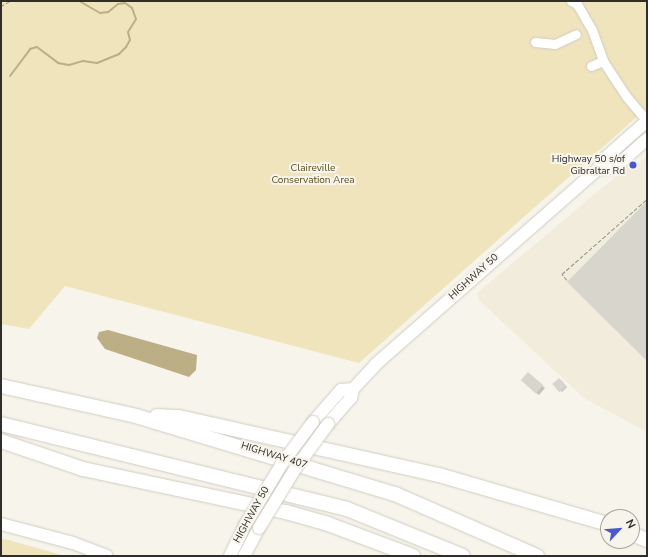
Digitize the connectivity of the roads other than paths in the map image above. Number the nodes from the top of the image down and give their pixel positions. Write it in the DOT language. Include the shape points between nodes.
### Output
graph roads {
  1 [pos="571,1"];
  2 [pos="576,34"];
  3 [pos="536,42"];
  4 [pos="602,61"];
  5 [pos="591,66"];
  6 [pos="647,121"];
  7 [pos="647,139"];
  8 [pos="598,169"];
  9 [pos="1,386"];
  10 [pos="353,389"];
  11 [pos="136,416"];
  12 [pos="1,424"];
  13 [pos="1,441"];
  14 [pos="600,522"];
  15 [pos="1,524"];
  16 [pos="107,556"];
  17 [pos="230,556"];
  18 [pos="244,556"];
  19 [pos="413,556"];
  20 [pos="463,556"];
  21 [pos="537,556"];
  1 -- 4 [label="lane" via="578,4 592,30"];
  2 -- 3 [label="lane" via="552,44"];
  4 -- 5 [label="lane"];
  4 -- 6 [label="lane"];
  6 -- 8 [label="main road, HIGHWAY 50" via="605,158"];
  7 -- 8 [label="main road" via="614,168"];
  8 -- 10 [label="main road, HIGHWAY 50" via="376,364"];
  9 -- 11 [label="highway, HIGHWAY 407"];
  10 -- 17 [label="main road, HIGHWAY 50, bridge" via="342,390 313,422 283,462 245,525"];
  10 -- 18 [label="main road, HIGHWAY 50, bridge" via="351,398 290,475"];
  11 -- 14 [label="highway" via="179,417 439,474"];
  11 -- 21 [label="highway, HIGHWAY 407" via="395,494"];
  12 -- 20 [label="highway" via="347,509"];
  13 -- 19 [label="highway" via="83,468 286,512 328,524"];
  15 -- 16 [label="main road" via="73,543"];
}
